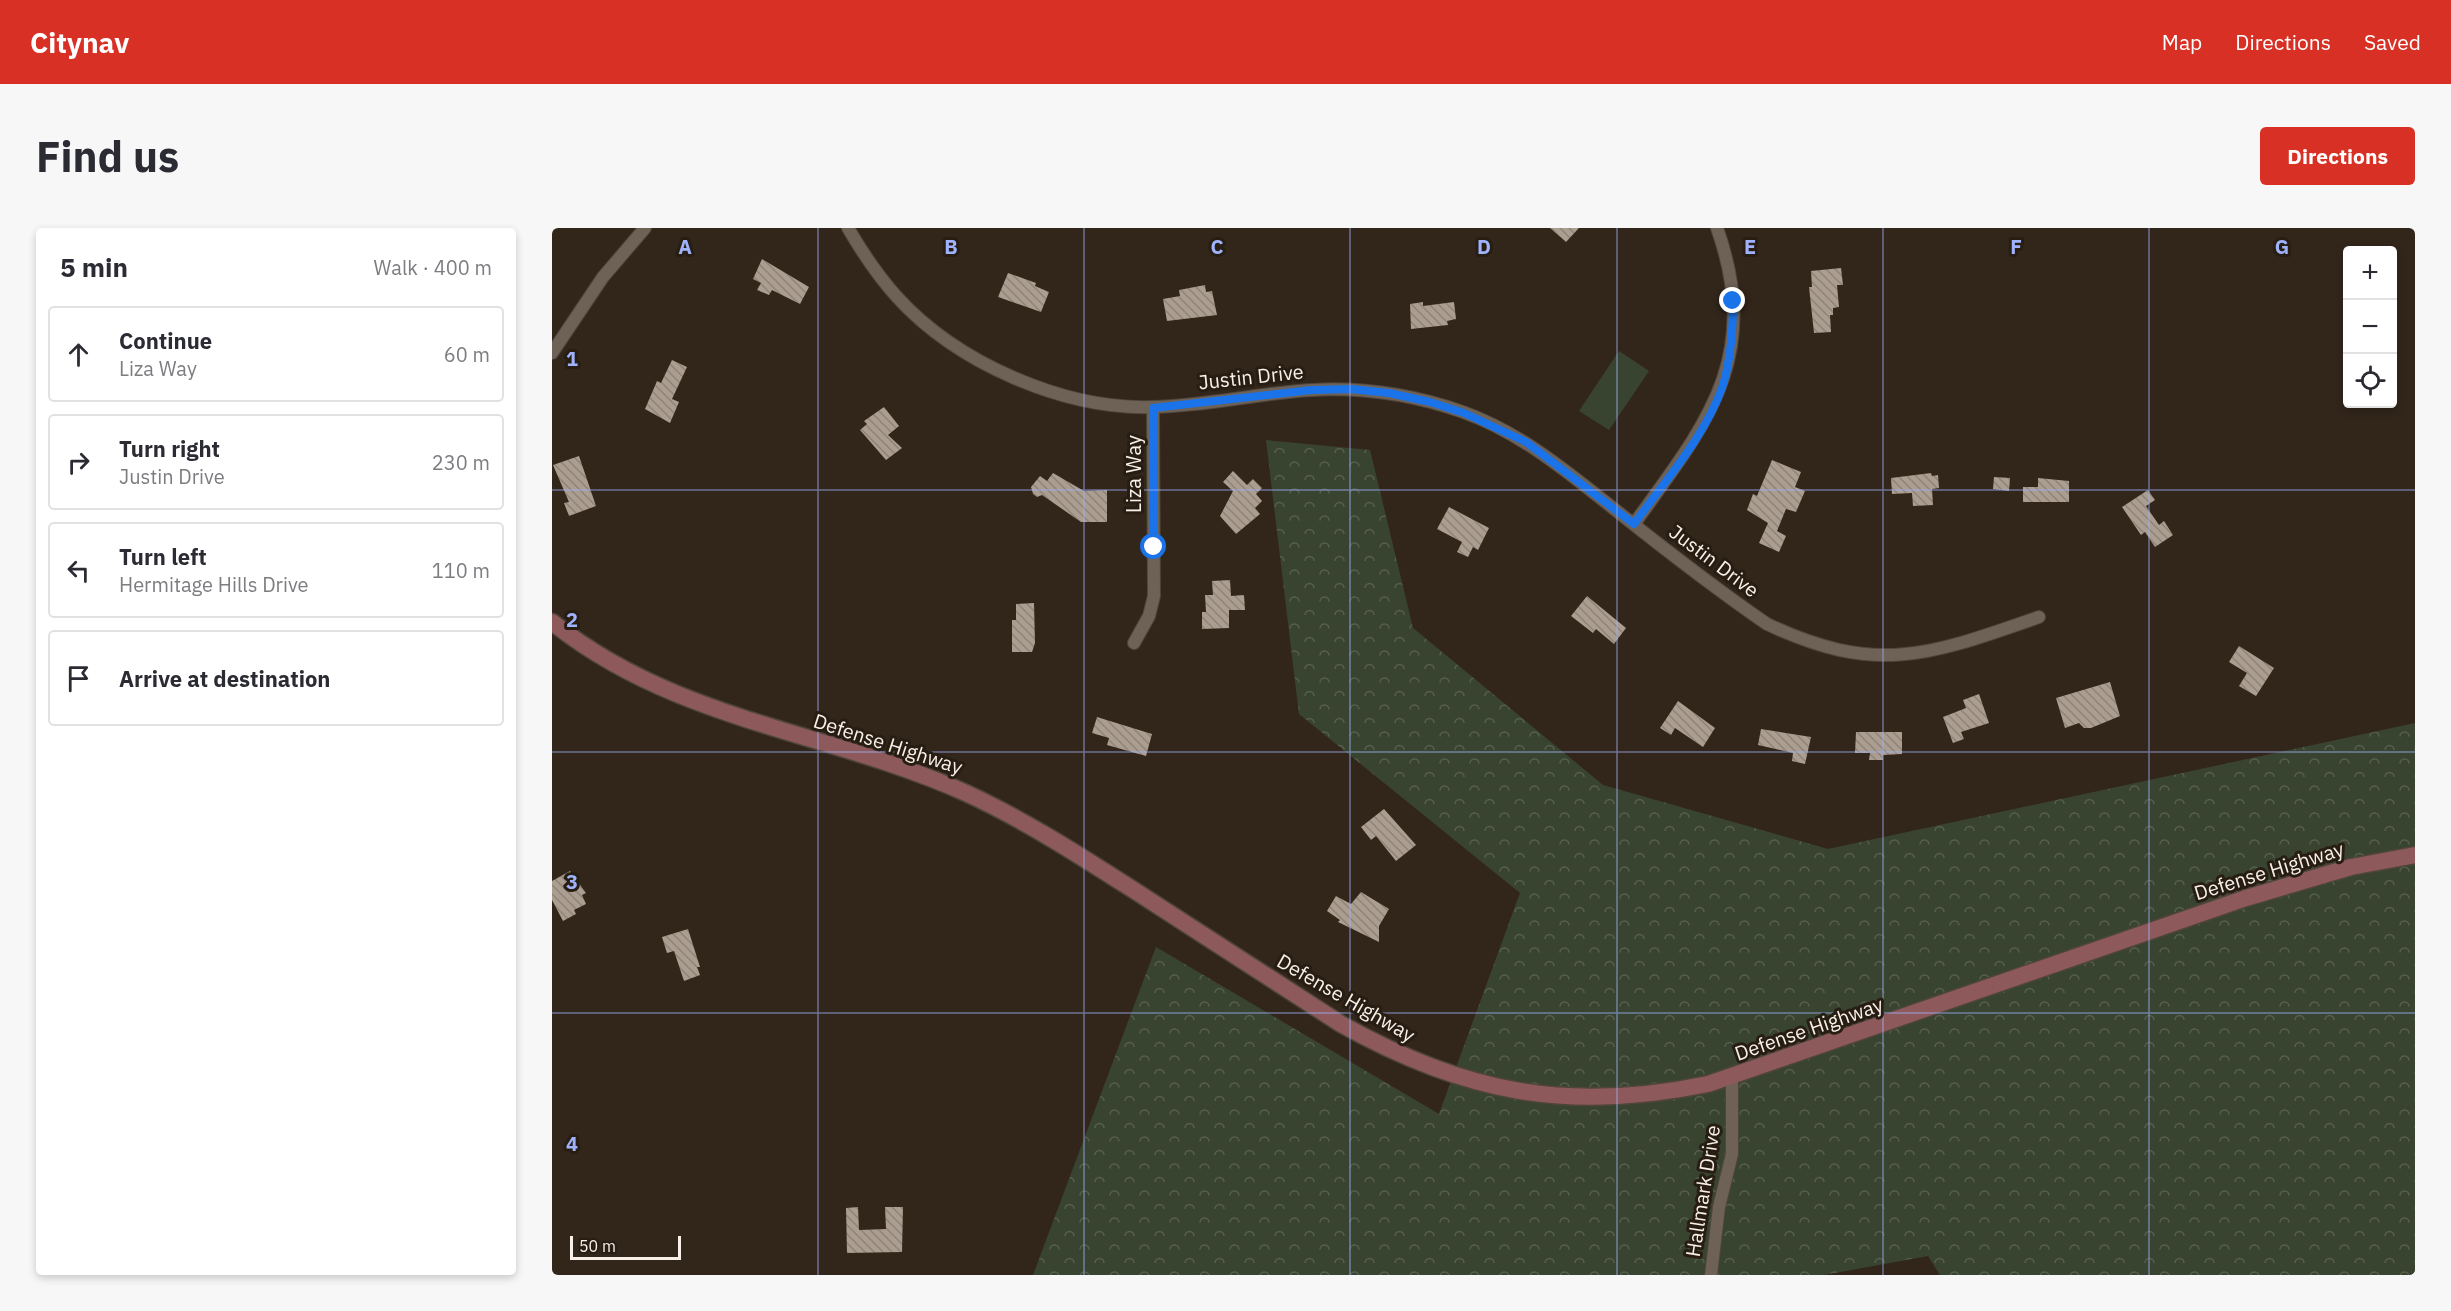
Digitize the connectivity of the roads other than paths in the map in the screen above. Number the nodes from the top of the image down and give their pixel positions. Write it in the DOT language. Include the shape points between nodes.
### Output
graph roads {
  1 [pos="645,228"];
  2 [pos="848,228"];
  3 [pos="1717,228"];
  4 [pos="552,353"];
  5 [pos="1153,408"];
  6 [pos="1634,524"];
  7 [pos="2039,617"];
  8 [pos="552,622"];
  9 [pos="1134,643"];
  10 [pos="2415,855"];
  11 [pos="1732,1077"];
  12 [pos="1711,1275"];
  1 -- 4 [label="street" via="603,276"];
  2 -- 5 [label="street, Justin Drive" via="880,278 898,298 969,356 1047,390 1087,400"];
  3 -- 6 [label="street" via="1733,301 1730,354 1722,388 1697,437"];
  5 -- 6 [label="street, Justin Drive" via="1351,389 1430,402 1526,442"];
  5 -- 9 [label="street, Liza Way" via="1154,596 1149,616"];
  6 -- 7 [label="street, Justin Drive" via="1767,624 1832,650 1884,656 1922,653"];
  8 -- 11 [label="main road, Defense Highway" via="619,666 694,702 899,767 985,802 1075,852 1341,1024 1425,1066 1497,1087 1569,1096 1656,1094"];
  10 -- 11 [label="main road, Defense Highway" via="2351,867 2246,898"];
  11 -- 12 [label="street, Hallmark Drive" via="1732,1154 1719,1207"];
}
